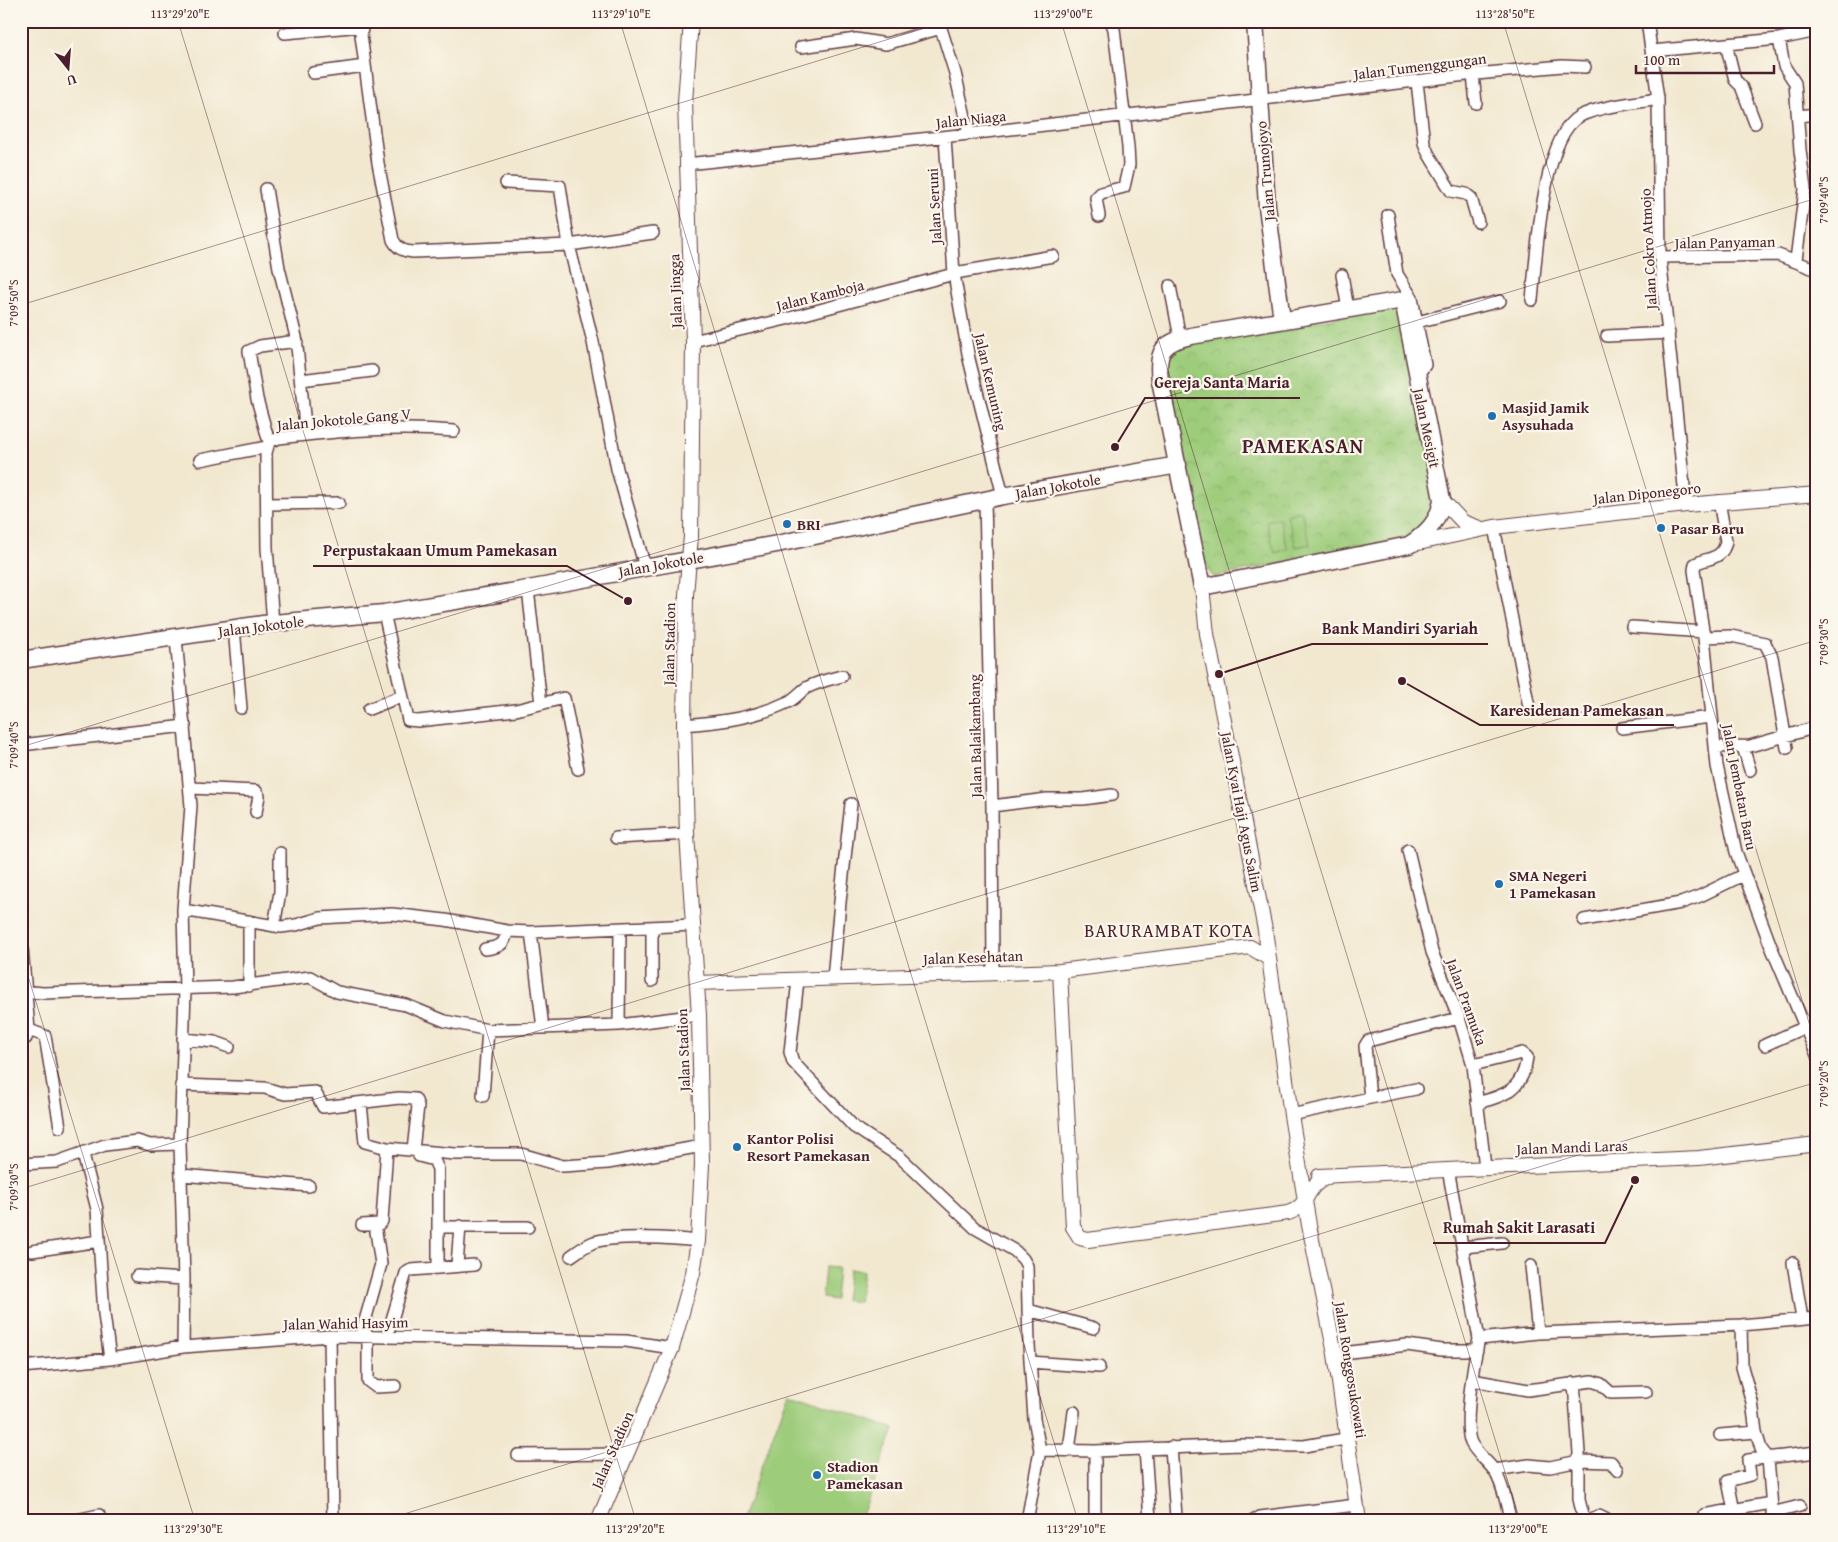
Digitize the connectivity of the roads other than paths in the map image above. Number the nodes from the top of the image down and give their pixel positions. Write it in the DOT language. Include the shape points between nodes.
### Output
graph roads {
  1 [pos="691,21"];
  2 [pos="1111,21"];
  3 [pos="1255,21"];
  4 [pos="1647,21"];
  5 [pos="362,24"];
  6 [pos="940,24"];
  7 [pos="329,25"];
  8 [pos="1817,31"];
  9 [pos="285,33"];
  10 [pos="1779,39"];
  11 [pos="1726,44"];
  12 [pos="802,48"];
  13 [pos="1652,51"];
  14 [pos="365,66"];
  15 [pos="1585,67"];
  16 [pos="313,73"];
  17 [pos="1473,75"];
  18 [pos="1417,82"];
  19 [pos="1658,99"];
  20 [pos="1259,100"];
  21 [pos="1476,103"];
  22 [pos="1817,114"];
  23 [pos="1124,115"];
  24 [pos="1798,116"];
  25 [pos="1754,123"];
  26 [pos="969,134"];
  27 [pos="945,137"];
  28 [pos="686,164"];
  29 [pos="506,183"];
  30 [pos="266,189"];
  31 [pos="1388,214"];
  32 [pos="1099,216"];
  33 [pos="1478,222"];
  34 [pos="653,232"];
  35 [pos="570,245"];
  36 [pos="1053,256"];
  37 [pos="1660,257"];
  38 [pos="1796,260"];
  39 [pos="1817,270"];
  40 [pos="954,274"];
  41 [pos="1342,275"];
  42 [pos="1170,286"];
  43 [pos="1407,296"];
  44 [pos="1532,300"];
  45 [pos="1500,301"];
  46 [pos="1348,309"];
  47 [pos="1282,320"];
  48 [pos="1418,322"];
  49 [pos="1669,333"];
  50 [pos="1607,336"];
  51 [pos="1180,338"];
  52 [pos="297,341"];
  53 [pos="693,341"];
  54 [pos="1416,370"];
  55 [pos="372,371"];
  56 [pos="301,380"];
  57 [pos="454,431"];
  58 [pos="306,435"];
  59 [pos="272,442"];
  60 [pos="200,460"];
  61 [pos="1178,465"];
  62 [pos="1817,494"];
  63 [pos="1003,496"];
  64 [pos="984,500"];
  65 [pos="1442,500"];
  66 [pos="1719,502"];
  67 [pos="339,503"];
  68 [pos="272,504"];
  69 [pos="1686,505"];
  70 [pos="1488,528"];
  71 [pos="1409,545"];
  72 [pos="684,560"];
  73 [pos="645,567"];
  74 [pos="1202,587"];
  75 [pos="528,589"];
  76 [pos="384,613"];
  77 [pos="276,623"];
  78 [pos="1632,627"];
  79 [pos="234,628"];
  80 [pos="1704,634"];
  81 [pos="176,638"];
  82 [pos="21,660"];
  83 [pos="842,676"];
  84 [pos="402,696"];
  85 [pos="540,704"];
  86 [pos="1529,707"];
  87 [pos="241,708"];
  88 [pos="369,709"];
  89 [pos="1711,717"];
  90 [pos="185,726"];
  91 [pos="684,726"];
  92 [pos="1817,727"];
  93 [pos="1622,728"];
  94 [pos="1785,735"];
  95 [pos="21,746"];
  96 [pos="1715,747"];
  97 [pos="1743,747"];
  98 [pos="1787,748"];
  99 [pos="578,769"];
  100 [pos="1750,770"];
  101 [pos="191,788"];
  102 [pos="1112,796"];
  103 [pos="851,804"];
  104 [pos="992,806"];
  105 [pos="256,812"];
  106 [pos="687,834"];
  107 [pos="616,838"];
  108 [pos="1408,850"];
  109 [pos="280,853"];
  110 [pos="1743,875"];
  111 [pos="183,910"];
  112 [pos="1590,919"];
  113 [pos="249,921"];
  114 [pos="694,925"];
  115 [pos="274,926"];
  116 [pos="652,928"];
  117 [pos="620,929"];
  118 [pos="1265,930"];
  119 [pos="507,931"];
  120 [pos="531,932"];
  121 [pos="21,935"];
  122 [pos="1250,948"];
  123 [pos="484,949"];
  124 [pos="1268,958"];
  125 [pos="1060,971"];
  126 [pos="993,972"];
  127 [pos="834,979"];
  128 [pos="789,980"];
  129 [pos="652,981"];
  130 [pos="697,983"];
  131 [pos="249,986"];
  132 [pos="184,990"];
  133 [pos="23,991"];
  134 [pos="699,1015"];
  135 [pos="1459,1018"];
  136 [pos="619,1025"];
  137 [pos="1805,1027"];
  138 [pos="543,1028"];
  139 [pos="29,1030"];
  140 [pos="488,1030"];
  141 [pos="21,1039"];
  142 [pos="182,1039"];
  143 [pos="1765,1045"];
  144 [pos="229,1047"];
  145 [pos="1817,1055"];
  146 [pos="1473,1065"];
  147 [pos="181,1085"];
  148 [pos="1416,1089"];
  149 [pos="483,1096"];
  150 [pos="1370,1098"];
  151 [pos="1477,1103"];
  152 [pos="361,1104"];
  153 [pos="1292,1115"];
  154 [pos="60,1127"];
  155 [pos="180,1144"];
  156 [pos="1817,1144"];
  157 [pos="702,1146"];
  158 [pos="413,1150"];
  159 [pos="390,1151"];
  160 [pos="83,1154"];
  161 [pos="1299,1161"];
  162 [pos="21,1164"];
  163 [pos="1485,1167"];
  164 [pos="1448,1168"];
  165 [pos="182,1175"];
  166 [pos="1328,1176"];
  167 [pos="309,1186"];
  168 [pos="1306,1197"];
  169 [pos="1288,1213"];
  170 [pos="375,1224"];
  171 [pos="362,1225"];
  172 [pos="1309,1225"];
  173 [pos="460,1226"];
  174 [pos="438,1227"];
  175 [pos="528,1227"];
  176 [pos="99,1241"];
  177 [pos="698,1241"];
  178 [pos="1502,1242"];
  179 [pos="1464,1248"];
  180 [pos="32,1251"];
  181 [pos="571,1256"];
  182 [pos="1793,1263"];
  183 [pos="457,1265"];
  184 [pos="474,1265"];
  185 [pos="1531,1266"];
  186 [pos="438,1268"];
  187 [pos="137,1276"];
  188 [pos="184,1279"];
  189 [pos="1028,1310"];
  190 [pos="1817,1318"];
  191 [pos="1802,1319"];
  192 [pos="1741,1325"];
  193 [pos="1094,1328"];
  194 [pos="1538,1333"];
  195 [pos="364,1335"];
  196 [pos="330,1336"];
  197 [pos="387,1336"];
  198 [pos="1478,1345"];
  199 [pos="183,1347"];
  200 [pos="672,1348"];
  201 [pos="1335,1354"];
  202 [pos="110,1359"];
  203 [pos="1030,1362"];
  204 [pos="21,1367"];
  205 [pos="1099,1367"];
  206 [pos="1472,1380"];
  207 [pos="1574,1383"];
  208 [pos="395,1386"];
  209 [pos="1646,1392"];
  210 [pos="1074,1412"];
  211 [pos="1756,1432"];
  212 [pos="1720,1435"];
  213 [pos="1345,1439"];
  214 [pos="1171,1447"];
  215 [pos="1145,1448"];
  216 [pos="1040,1450"];
  217 [pos="1069,1450"];
  218 [pos="1095,1451"];
  219 [pos="1817,1452"];
  220 [pos="627,1454"];
  221 [pos="518,1455"];
  222 [pos="1768,1458"];
  223 [pos="1578,1461"];
  224 [pos="1494,1470"];
  225 [pos="1617,1470"];
  226 [pos="1356,1505"];
  227 [pos="1800,1506"];
  228 [pos="1734,1509"];
  229 [pos="1772,1512"];
  230 [pos="1095,1513"];
  231 [pos="99,1515"];
  232 [pos="1704,1515"];
  233 [pos="1176,1517"];
  234 [pos="1150,1520"];
  235 [pos="71,1521"];
  236 [pos="333,1521"];
  237 [pos="598,1521"];
  238 [pos="1027,1521"];
  239 [pos="1254,1521"];
  240 [pos="1359,1521"];
  241 [pos="1511,1521"];
  242 [pos="1585,1521"];
  243 [pos="1609,1521"];
  244 [pos="1736,1521"];
  1 -- 28 [label="main road, Jalan Jingga" via="686,74"];
  2 -- 23 [label="street"];
  3 -- 20 [label="highway, Jalan Trunojoyo"];
  4 -- 13 [label="street, Jalan Cokro Atmojo"];
  5 -- 7 [label="street"];
  5 -- 14 [label="street"];
  6 -- 12 [label="street" via="886,44 856,39"];
  6 -- 26 [label="street"];
  7 -- 9 [label="street"];
  8 -- 10 [label="street"];
  10 -- 11 [label="street"];
  10 -- 24 [label="street" via="1784,66 1795,83"];
  11 -- 13 [label="street"];
  11 -- 25 [label="street" via="1735,80 1741,86"];
  13 -- 19 [label="street, Jalan Cokro Atmojo"];
  14 -- 16 [label="street"];
  14 -- 35 [label="street" via="383,191 396,246 403,251"];
  15 -- 17 [label="street, Jalan Tumenggungan" via="1562,66"];
  17 -- 18 [label="street, Jalan Tumenggungan"];
  17 -- 21 [label="street"];
  18 -- 20 [label="street, Jalan Tumenggungan"];
  18 -- 33 [label="street" via="1428,153 1450,191 1471,198"];
  19 -- 37 [label="street, Jalan Cokro Atmojo"];
  19 -- 44 [label="street" via="1578,116 1562,135 1551,161"];
  20 -- 23 [label="street, Jalan Niaga"];
  20 -- 47 [label="highway, Jalan Trunojoyo" via="1267,206"];
  22 -- 24 [label="street"];
  23 -- 26 [label="street, Jalan Niaga"];
  23 -- 32 [label="street" via="1129,165 1126,184 1122,189 1098,195"];
  24 -- 38 [label="street" via="1806,196"];
  26 -- 27 [label="street, Jalan Niaga"];
  27 -- 28 [label="street, Jalan Niaga"];
  27 -- 40 [label="street, Jalan Seruni"];
  28 -- 53 [label="main road, Jalan Jingga"];
  29 -- 35 [label="street" via="560,186"];
  30 -- 52 [label="street"];
  31 -- 43 [label="street" via="1397,274"];
  34 -- 35 [label="street"];
  35 -- 73 [label="street" via="593,342 617,469"];
  36 -- 40 [label="street, Jalan Kamboja"];
  37 -- 38 [label="street, Jalan Panyaman" via="1764,254"];
  37 -- 49 [label="street, Jalan Cokro Atmojo"];
  38 -- 39 [label="street, Jalan Panyaman"];
  40 -- 53 [label="street, Jalan Kamboja"];
  40 -- 63 [label="street, Jalan Kemuning" via="969,358"];
  41 -- 46 [label="street"];
  42 -- 51 [label="street"];
  43 -- 46 [label="highway"];
  43 -- 48 [label="street"];
  43 -- 54 [label="highway, Jalan Mesigit"];
  45 -- 48 [label="street"];
  46 -- 47 [label="highway"];
  47 -- 51 [label="highway"];
  48 -- 54 [label="street" via="1425,365"];
  49 -- 50 [label="street"];
  49 -- 69 [label="street, Jalan Cokro Atmojo"];
  51 -- 61 [label="highway, Jalan Kyai Haji Agus Salim" via="1164,348 1158,363"];
  52 -- 56 [label="street"];
  52 -- 59 [label="street" via="249,351 257,399"];
  53 -- 72 [label="main road, Jalan Jingga"];
  54 -- 65 [label="highway, Jalan Mesigit"];
  55 -- 56 [label="street"];
  56 -- 58 [label="street"];
  57 -- 58 [label="street, Jalan Jokotole Gang V" via="413,427"];
  58 -- 59 [label="street, Jalan Jokotole Gang V"];
  59 -- 60 [label="street"];
  59 -- 68 [label="street, Jalan Jokotole Gang V"];
  61 -- 63 [label="highway, Jalan Jokotole"];
  61 -- 74 [label="highway, Jalan Kyai Haji Agus Salim"];
  62 -- 66 [label="main road, Jalan Diponegoro"];
  63 -- 64 [label="highway, Jalan Jokotole"];
  64 -- 72 [label="highway, Jalan Jokotole" via="777,544"];
  64 -- 104 [label="street, Jalan Balaikambang"];
  65 -- 70 [label="main road" via="1463,522"];
  65 -- 71 [label="highway, Jalan Mesigit" via="1435,522"];
  66 -- 69 [label="main road, Jalan Diponegoro"];
  66 -- 80 [label="street, Jalan Jembatan Baru" via="1725,547 1716,557 1694,565"];
  67 -- 68 [label="street"];
  68 -- 77 [label="street, Jalan Jokotole Gang V" via="267,548"];
  69 -- 70 [label="main road, Jalan Diponegoro"];
  70 -- 71 [label="main road, Jalan Diponegoro"];
  70 -- 86 [label="street"];
  71 -- 74 [label="highway"];
  72 -- 73 [label="highway, Jalan Jokotole"];
  72 -- 91 [label="main road, Jalan Stadion"];
  73 -- 75 [label="highway, Jalan Jokotole"];
  74 -- 118 [label="main road, Jalan Kyai Haji Agus Salim" via="1207,634"];
  75 -- 76 [label="highway, Jalan Jokotole"];
  75 -- 85 [label="street"];
  76 -- 77 [label="highway, Jalan Jokotole"];
  76 -- 84 [label="street"];
  77 -- 79 [label="highway, Jalan Jokotole"];
  78 -- 80 [label="street"];
  79 -- 81 [label="highway, Jalan Jokotole"];
  79 -- 87 [label="street"];
  80 -- 89 [label="street, Jalan Jembatan Baru"];
  80 -- 94 [label="street" via="1765,643 1772,657"];
  81 -- 82 [label="highway, Jalan Jokotole"];
  81 -- 90 [label="street"];
  83 -- 91 [label="street" via="805,689 790,702 762,712"];
  84 -- 85 [label="street" via="410,722 490,714"];
  84 -- 88 [label="street"];
  85 -- 99 [label="street" via="560,697 566,699"];
  89 -- 93 [label="street"];
  89 -- 96 [label="street, Jalan Jembatan Baru"];
  90 -- 95 [label="street"];
  90 -- 101 [label="street"];
  91 -- 106 [label="main road, Jalan Stadion"];
  92 -- 94 [label="street"];
  94 -- 97 [label="street"];
  94 -- 98 [label="street"];
  96 -- 97 [label="street"];
  96 -- 110 [label="street, Jalan Jembatan Baru" via="1729,824"];
  97 -- 100 [label="street"];
  101 -- 105 [label="street" via="256,791 259,796"];
  101 -- 111 [label="street"];
  102 -- 104 [label="street"];
  103 -- 127 [label="street"];
  104 -- 126 [label="street, Jalan Balaikambang"];
  106 -- 107 [label="street"];
  106 -- 114 [label="main road, Jalan Stadion"];
  108 -- 135 [label="street, Jalan Pramuka" via="1432,952"];
  109 -- 115 [label="street" via="280,892"];
  110 -- 112 [label="street" via="1681,903"];
  110 -- 137 [label="street, Jalan Jembatan Baru"];
  111 -- 113 [label="street"];
  111 -- 132 [label="street"];
  113 -- 115 [label="street"];
  113 -- 131 [label="street"];
  114 -- 116 [label="street"];
  114 -- 130 [label="main road, Jalan Stadion"];
  115 -- 119 [label="street" via="296,925 320,918 392,914"];
  116 -- 117 [label="street"];
  116 -- 129 [label="street"];
  117 -- 120 [label="street"];
  117 -- 136 [label="street"];
  118 -- 122 [label="main road"];
  118 -- 124 [label="main road, Jalan Kyai Haji Agus Salim"];
  119 -- 120 [label="street"];
  119 -- 123 [label="street" via="504,943"];
  120 -- 138 [label="street"];
  121 -- 133 [label="street"];
  122 -- 124 [label="main road"];
  122 -- 125 [label="main road, Jalan Kesehatan"];
  124 -- 153 [label="main road, Jalan Kyai Haji Agus Salim"];
  125 -- 126 [label="main road, Jalan Kesehatan"];
  125 -- 169 [label="main road" via="1075,1234 1088,1240"];
  126 -- 127 [label="main road, Jalan Kesehatan"];
  127 -- 128 [label="main road, Jalan Kesehatan"];
  128 -- 130 [label="main road, Jalan Kesehatan"];
  128 -- 189 [label="street" via="790,1052 793,1062 854,1127 900,1157 975,1228 1024,1258 1029,1273"];
  130 -- 134 [label="main road, Jalan Stadion"];
  131 -- 132 [label="street"];
  131 -- 140 [label="street" via="310,978 337,992 406,1004 446,1022"];
  132 -- 133 [label="street"];
  132 -- 142 [label="street"];
  133 -- 139 [label="street"];
  134 -- 136 [label="street"];
  134 -- 157 [label="main road, Jalan Stadion"];
  135 -- 146 [label="street, Jalan Pramuka"];
  135 -- 150 [label="street" via="1368,1041 1365,1046"];
  136 -- 138 [label="street"];
  137 -- 143 [label="street"];
  137 -- 145 [label="street, Jalan Jembatan Baru"];
  138 -- 140 [label="street"];
  139 -- 141 [label="street" via="26,1038"];
  139 -- 154 [label="street" via="46,1036"];
  140 -- 149 [label="street"];
  142 -- 144 [label="street" via="215,1042"];
  142 -- 147 [label="street"];
  146 -- 151 [label="street, Jalan Pramuka"];
  146 -- 151 [label="street" via="1522,1053 1527,1057 1526,1067 1508,1094"];
  147 -- 152 [label="street" via="265,1088 285,1094 314,1092 323,1107"];
  147 -- 155 [label="street"];
  148 -- 150 [label="street"];
  150 -- 153 [label="street"];
  151 -- 163 [label="street, Jalan Pramuka"];
  152 -- 158 [label="street" via="415,1099 418,1106"];
  152 -- 159 [label="street" via="365,1142"];
  153 -- 161 [label="main road, Jalan Kyai Haji Agus Salim"];
  155 -- 160 [label="street" via="150,1146 137,1141 105,1145"];
  155 -- 165 [label="street"];
  156 -- 163 [label="main road, Jalan Mandi Laras" via="1699,1158"];
  157 -- 158 [label="street" via="608,1163 563,1166 521,1154"];
  157 -- 177 [label="main road, Jalan Stadion"];
  158 -- 159 [label="street"];
  159 -- 170 [label="street" via="382,1221"];
  159 -- 174 [label="street" via="417,1155 437,1164"];
  160 -- 162 [label="street" via="42,1164"];
  160 -- 176 [label="street" via="97,1209"];
  161 -- 166 [label="main road" via="1311,1173"];
  161 -- 168 [label="main road, Jalan Kyai Haji Agus Salim"];
  163 -- 164 [label="main road, Jalan Mandi Laras"];
  164 -- 166 [label="main road, Jalan Mandi Laras"];
  164 -- 179 [label="street"];
  165 -- 167 [label="street"];
  165 -- 188 [label="street"];
  166 -- 168 [label="main road" via="1314,1184"];
  168 -- 169 [label="main road" via="1300,1207"];
  168 -- 172 [label="main road, Jalan Ronggosukowati"];
  169 -- 172 [label="main road" via="1302,1216"];
  170 -- 171 [label="street"];
  170 -- 195 [label="street" via="382,1264"];
  172 -- 201 [label="main road, Jalan Ronggosukowati"];
  173 -- 174 [label="street"];
  173 -- 175 [label="street"];
  173 -- 183 [label="street"];
  174 -- 186 [label="street"];
  176 -- 180 [label="street"];
  176 -- 202 [label="street"];
  177 -- 181 [label="street" via="666,1238 602,1240"];
  177 -- 200 [label="main road, Jalan Stadion"];
  178 -- 179 [label="street"];
  179 -- 198 [label="street"];
  182 -- 191 [label="street"];
  183 -- 184 [label="street"];
  183 -- 186 [label="street"];
  185 -- 194 [label="street"];
  186 -- 197 [label="street" via="406,1273"];
  187 -- 188 [label="street"];
  188 -- 199 [label="street"];
  189 -- 193 [label="street"];
  189 -- 203 [label="street"];
  190 -- 191 [label="street"];
  191 -- 192 [label="street"];
  192 -- 194 [label="street"];
  192 -- 211 [label="street" via="1742,1367"];
  194 -- 198 [label="street"];
  195 -- 196 [label="street, Jalan Wahid Hasyim"];
  195 -- 197 [label="street, Jalan Wahid Hasyim"];
  195 -- 208 [label="street" via="368,1381 376,1387"];
  196 -- 199 [label="street, Jalan Wahid Hasyim"];
  196 -- 236 [label="street"];
  197 -- 200 [label="street, Jalan Wahid Hasyim" via="626,1341"];
  198 -- 201 [label="street" via="1407,1345"];
  198 -- 206 [label="street"];
  199 -- 202 [label="street, Jalan Wahid Hasyim"];
  200 -- 220 [label="main road, Jalan Stadion"];
  201 -- 213 [label="main road, Jalan Ronggosukowati"];
  202 -- 204 [label="street, Jalan Wahid Hasyim"];
  203 -- 205 [label="street"];
  203 -- 216 [label="street" via="1034,1420"];
  206 -- 207 [label="street" via="1528,1390"];
  206 -- 224 [label="street" via="1468,1433 1483,1460"];
  207 -- 209 [label="street" via="1597,1382 1610,1393"];
  207 -- 223 [label="street"];
  210 -- 217 [label="street"];
  211 -- 212 [label="street"];
  211 -- 222 [label="street" via="1761,1449"];
  213 -- 214 [label="street" via="1304,1446"];
  213 -- 226 [label="main road, Jalan Ronggosukowati"];
  214 -- 215 [label="street"];
  214 -- 233 [label="street"];
  215 -- 218 [label="street"];
  215 -- 234 [label="street"];
  216 -- 217 [label="street"];
  216 -- 238 [label="street"];
  217 -- 218 [label="street"];
  218 -- 230 [label="street"];
  219 -- 222 [label="street"];
  220 -- 221 [label="street"];
  220 -- 237 [label="main road, Jalan Stadion"];
  222 -- 228 [label="street" via="1749,1460 1750,1475 1728,1481"];
  222 -- 229 [label="street"];
  223 -- 224 [label="street" via="1550,1467"];
  223 -- 225 [label="street" via="1611,1462"];
  223 -- 242 [label="street" via="1579,1499"];
  224 -- 241 [label="street"];
  226 -- 239 [label="street" via="1260,1517"];
  226 -- 240 [label="main road, Jalan Ronggosukowati"];
  227 -- 229 [label="street"];
  228 -- 229 [label="street"];
  228 -- 232 [label="street"];
  228 -- 244 [label="street"];
  231 -- 235 [label="street"];
  242 -- 243 [label="street" via="1599,1516"];
}
